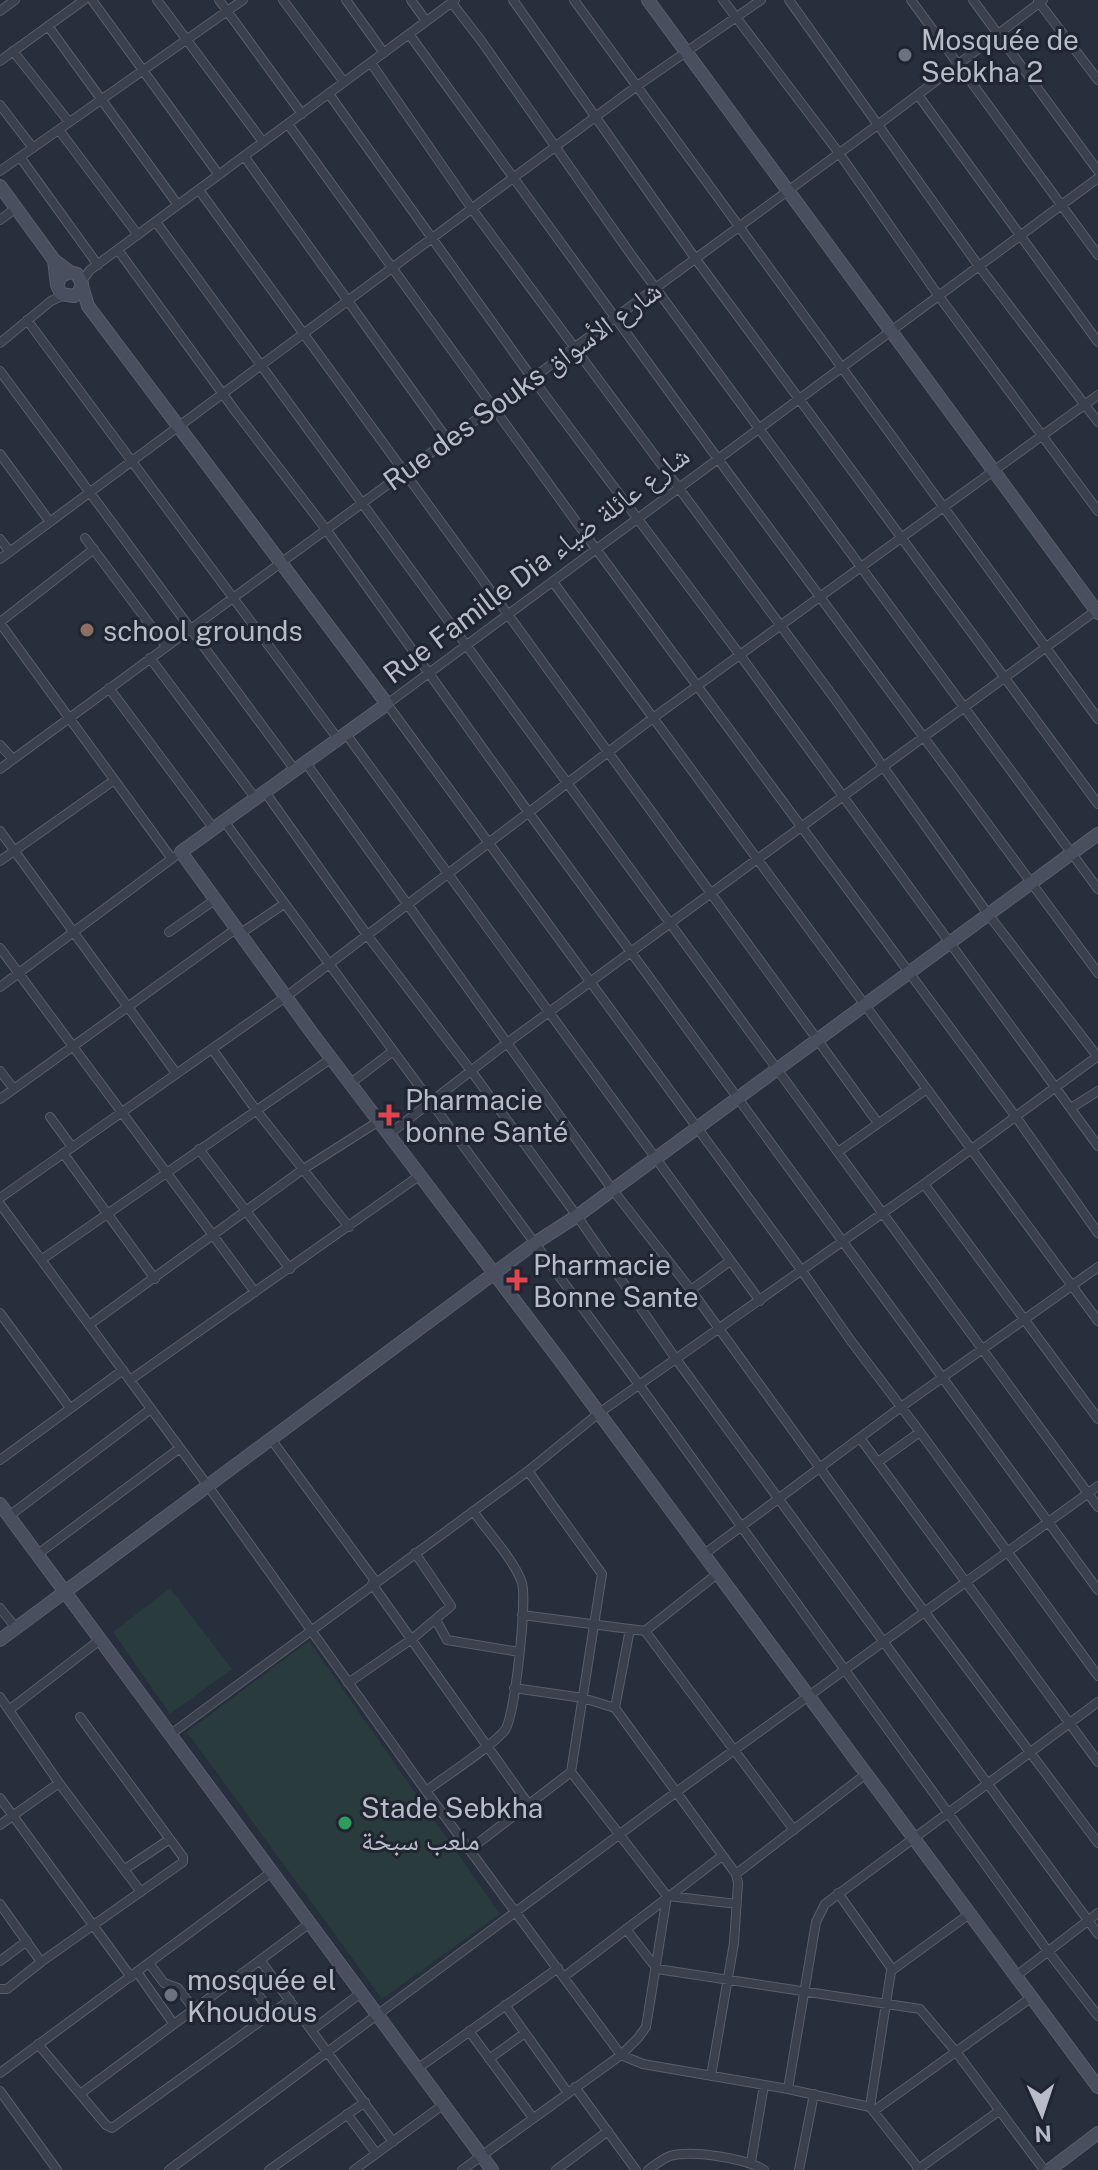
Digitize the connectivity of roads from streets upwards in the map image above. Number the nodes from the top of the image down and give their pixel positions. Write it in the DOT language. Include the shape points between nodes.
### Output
graph roads {
  1 [pos="15,0"];
  2 [pos="84,0"];
  3 [pos="92,0"];
  4 [pos="157,0"];
  5 [pos="219,0"];
  6 [pos="243,0"];
  7 [pos="283,0"];
  8 [pos="346,0"];
  9 [pos="411,0"];
  10 [pos="513,0"];
  11 [pos="574,0"];
  12 [pos="648,0"];
  13 [pos="723,0"];
  14 [pos="761,0"];
  15 [pos="789,0"];
  16 [pos="911,0"];
  17 [pos="973,0"];
  18 [pos="1040,1"];
  19 [pos="454,2"];
  20 [pos="0,11"];
  21 [pos="227,11"];
  22 [pos="737,18"];
  23 [pos="426,21"];
  24 [pos="48,26"];
  25 [pos="409,34"];
  26 [pos="998,34"];
  27 [pos="187,39"];
  28 [pos="13,51"];
  29 [pos="384,53"];
  30 [pos="687,54"];
  31 [pos="0,61"];
  32 [pos="371,63"];
  33 [pos="959,63"];
  34 [pos="143,70"];
  35 [pos="1098,80"];
  36 [pos="344,82"];
  37 [pos="637,86"];
  38 [pos="329,94"];
  39 [pos="918,95"];
  40 [pos="101,100"];
  41 [pos="0,105"];
  42 [pos="302,114"];
  43 [pos="595,117"];
  44 [pos="69,122"];
  45 [pos="288,124"];
  46 [pos="879,124"];
  47 [pos="59,130"];
  48 [pos="263,142"];
  49 [pos="555,147"];
  50 [pos="33,148"];
  51 [pos="839,153"];
  52 [pos="244,156"];
  53 [pos="20,157"];
  54 [pos="0,171"];
  55 [pos="1098,171"];
  56 [pos="219,175"];
  57 [pos="513,178"];
  58 [pos="1098,178"];
  59 [pos="0,187"];
  60 [pos="199,190"];
  61 [pos="788,190"];
  62 [pos="178,205"];
  63 [pos="1061,205"];
  64 [pos="16,208"];
  65 [pos="472,209"];
  66 [pos="0,220"];
  67 [pos="156,222"];
  68 [pos="737,227"];
  69 [pos="138,235"];
  70 [pos="1019,235"];
  71 [pos="431,239"];
  72 [pos="118,250"];
  73 [pos="1098,255"];
  74 [pos="695,258"];
  75 [pos="54,260"];
  76 [pos="978,265"];
  77 [pos="94,268"];
  78 [pos="392,268"];
  79 [pos="77,279"];
  80 [pos="655,287"];
  81 [pos="62,292"];
  82 [pos="938,295"];
  83 [pos="348,301"];
  84 [pos="88,306"];
  85 [pos="614,317"];
  86 [pos="27,320"];
  87 [pos="890,331"];
  88 [pos="304,334"];
  89 [pos="1098,342"];
  90 [pos="0,343"];
  91 [pos="574,347"];
  92 [pos="261,365"];
  93 [pos="840,368"];
  94 [pos="0,371"];
  95 [pos="532,378"];
  96 [pos="223,394"];
  97 [pos="1098,395"];
  98 [pos="799,399"];
  99 [pos="1085,404"];
  100 [pos="492,406"];
  101 [pos="1098,422"];
  102 [pos="179,426"];
  103 [pos="760,428"];
  104 [pos="1043,435"];
  105 [pos="447,439"];
  106 [pos="0,454"];
  107 [pos="718,459"];
  108 [pos="132,461"];
  109 [pos="404,471"];
  110 [pos="994,472"];
  111 [pos="678,489"];
  112 [pos="90,493"];
  113 [pos="362,502"];
  114 [pos="944,508"];
  115 [pos="1098,511"];
  116 [pos="639,518"];
  117 [pos="50,522"];
  118 [pos="325,528"];
  119 [pos="85,538"];
  120 [pos="902,538"];
  121 [pos="0,539"];
  122 [pos="94,549"];
  123 [pos="596,549"];
  124 [pos="10,552"];
  125 [pos="0,559"];
  126 [pos="280,562"];
  127 [pos="863,567"];
  128 [pos="553,582"];
  129 [pos="233,597"];
  130 [pos="821,597"];
  131 [pos="1097,610"];
  132 [pos="508,615"];
  133 [pos="0,623"];
  134 [pos="780,626"];
  135 [pos="190,628"];
  136 [pos="467,645"];
  137 [pos="166,646"];
  138 [pos="1046,647"];
  139 [pos="740,655"];
  140 [pos="150,658"];
  141 [pos="430,672"];
  142 [pos="1004,677"];
  143 [pos="698,686"];
  144 [pos="109,688"];
  145 [pos="387,704"];
  146 [pos="965,707"];
  147 [pos="68,718"];
  148 [pos="653,718"];
  149 [pos="1098,719"];
  150 [pos="342,737"];
  151 [pos="924,737"];
  152 [pos="0,745"];
  153 [pos="608,753"];
  154 [pos="13,759"];
  155 [pos="301,766"];
  156 [pos="883,767"];
  157 [pos="0,769"];
  158 [pos="113,781"];
  159 [pos="567,783"];
  160 [pos="260,796"];
  161 [pos="843,796"];
  162 [pos="1098,804"];
  163 [pos="529,813"];
  164 [pos="219,825"];
  165 [pos="802,826"];
  166 [pos="0,831"];
  167 [pos="1098,834"];
  168 [pos="489,843"];
  169 [pos="14,851"];
  170 [pos="1072,852"];
  171 [pos="176,856"];
  172 [pos="758,859"];
  173 [pos="0,861"];
  174 [pos="448,874"];
  175 [pos="1032,882"];
  176 [pos="1098,889"];
  177 [pos="710,894"];
  178 [pos="216,899"];
  179 [pos="284,904"];
  180 [pos="408,904"];
  181 [pos="988,914"];
  182 [pos="670,923"];
  183 [pos="239,931"];
  184 [pos="73,932"];
  185 [pos="169,932"];
  186 [pos="367,935"];
  187 [pos="949,942"];
  188 [pos="0,948"];
  189 [pos="631,952"];
  190 [pos="329,965"];
  191 [pos="18,973"];
  192 [pos="907,973"];
  193 [pos="1098,973"];
  194 [pos="590,982"];
  195 [pos="0,987"];
  196 [pos="287,996"];
  197 [pos="864,1004"];
  198 [pos="129,1008"];
  199 [pos="548,1013"];
  200 [pos="816,1039"];
  201 [pos="507,1043"];
  202 [pos="73,1047"];
  203 [pos="212,1049"];
  204 [pos="393,1051"];
  205 [pos="1098,1056"];
  206 [pos="332,1058"];
  207 [pos="777,1069"];
  208 [pos="0,1071"];
  209 [pos="472,1072"];
  210 [pos="176,1073"];
  211 [pos="351,1083"];
  212 [pos="1055,1087"];
  213 [pos="14,1089"];
  214 [pos="927,1089"];
  215 [pos="1098,1091"];
  216 [pos="737,1098"];
  217 [pos="0,1099"];
  218 [pos="431,1104"];
  219 [pos="1071,1108"];
  220 [pos="256,1110"];
  221 [pos="122,1111"];
  222 [pos="50,1117"];
  223 [pos="1016,1117"];
  224 [pos="379,1121"];
  225 [pos="878,1123"];
  226 [pos="696,1127"];
  227 [pos="388,1135"];
  228 [pos="1098,1146"];
  229 [pos="72,1147"];
  230 [pos="199,1149"];
  231 [pos="971,1149"];
  232 [pos="838,1152"];
  233 [pos="63,1153"];
  234 [pos="655,1157"];
  235 [pos="302,1170"];
  236 [pos="166,1172"];
  237 [pos="419,1176"];
  238 [pos="924,1184"];
  239 [pos="612,1189"];
  240 [pos="0,1201"];
  241 [pos="247,1210"];
  242 [pos="107,1213"];
  243 [pos="882,1213"];
  244 [pos="577,1216"];
  245 [pos="349,1227"];
  246 [pos="1098,1233"];
  247 [pos="215,1234"];
  248 [pos="843,1241"];
  249 [pos="535,1243"];
  250 [pos="41,1260"];
  251 [pos="730,1261"];
  252 [pos="1098,1267"];
  253 [pos="290,1269"];
  254 [pos="802,1271"];
  255 [pos="494,1274"];
  256 [pos="155,1279"];
  257 [pos="1072,1286"];
  258 [pos="691,1290"];
  259 [pos="255,1292"];
  260 [pos="760,1301"];
  261 [pos="0,1313"];
  262 [pos="1023,1321"];
  263 [pos="1098,1321"];
  264 [pos="89,1325"];
  265 [pos="719,1329"];
  266 [pos="983,1349"];
  267 [pos="676,1359"];
  268 [pos="123,1370"];
  269 [pos="942,1378"];
  270 [pos="130,1380"];
  271 [pos="640,1386"];
  272 [pos="901,1407"];
  273 [pos="70,1408"];
  274 [pos="151,1409"];
  275 [pos="599,1413"];
  276 [pos="1098,1419"];
  277 [pos="920,1432"];
  278 [pos="860,1438"];
  279 [pos="271,1439"];
  280 [pos="180,1448"];
  281 [pos="0,1460"];
  282 [pos="878,1462"];
  283 [pos="821,1467"];
  284 [pos="528,1471"];
  285 [pos="208,1486"];
  286 [pos="1098,1486"];
  287 [pos="1088,1493"];
  288 [pos="779,1499"];
  289 [pos="0,1504"];
  290 [pos="1098,1507"];
  291 [pos="473,1511"];
  292 [pos="9,1516"];
  293 [pos="1048,1522"];
  294 [pos="741,1527"];
  295 [pos="1006,1551"];
  296 [pos="415,1553"];
  297 [pos="38,1554"];
  298 [pos="703,1555"];
  299 [pos="717,1574"];
  300 [pos="966,1582"];
  301 [pos="374,1583"];
  302 [pos="1098,1590"];
  303 [pos="66,1591"];
  304 [pos="0,1608"];
  305 [pos="926,1613"];
  306 [pos="522,1615"];
  307 [pos="436,1620"];
  308 [pos="595,1625"];
  309 [pos="16,1628"];
  310 [pos="630,1629"];
  311 [pos="310,1630"];
  312 [pos="645,1631"];
  313 [pos="101,1639"];
  314 [pos="412,1639"];
  315 [pos="0,1640"];
  316 [pos="885,1643"];
  317 [pos="519,1652"];
  318 [pos="845,1670"];
  319 [pos="1098,1676"];
  320 [pos="348,1683"];
  321 [pos="514,1688"];
  322 [pos="808,1696"];
  323 [pos="0,1697"];
  324 [pos="583,1698"];
  325 [pos="1098,1702"];
  326 [pos="615,1708"];
  327 [pos="9,1710"];
  328 [pos="80,1717"];
  329 [pos="1069,1723"];
  330 [pos="171,1734"];
  331 [pos="487,1745"];
  332 [pos="734,1751"];
  333 [pos="1030,1753"];
  334 [pos="1098,1762"];
  335 [pos="571,1772"];
  336 [pos="866,1774"];
  337 [pos="989,1782"];
  338 [pos="59,1783"];
  339 [pos="426,1791"];
  340 [pos="675,1793"];
  341 [pos="0,1798"];
  342 [pos="529,1805"];
  343 [pos="949,1812"];
  344 [pos="13,1816"];
  345 [pos="0,1825"];
  346 [pos="794,1830"];
  347 [pos="620,1834"];
  348 [pos="170,1839"];
  349 [pos="915,1840"];
  350 [pos="1098,1843"];
  351 [pos="469,1850"];
  352 [pos="722,1856"];
  353 [pos="125,1869"];
  354 [pos="273,1871"];
  355 [pos="736,1874"];
  356 [pos="141,1892"];
  357 [pos="838,1893"];
  358 [pos="667,1896"];
  359 [pos="0,1904"];
  360 [pos="737,1904"];
  361 [pos="515,1912"];
  362 [pos="1098,1913"];
  363 [pos="968,1915"];
  364 [pos="1087,1919"];
  365 [pos="310,1923"];
  366 [pos="94,1927"];
  367 [pos="626,1929"];
  368 [pos="1098,1934"];
  369 [pos="27,1941"];
  370 [pos="1047,1950"];
  371 [pos="260,1960"];
  372 [pos="0,1961"];
  373 [pos="41,1962"];
  374 [pos="149,1963"];
  375 [pos="558,1968"];
  376 [pos="657,1969"];
  377 [pos="892,1969"];
  378 [pos="242,1973"];
  379 [pos="134,1974"];
  380 [pos="565,1976"];
  381 [pos="1016,1976"];
  382 [pos="727,1979"];
  383 [pos="0,1989"];
  384 [pos="803,1992"];
  385 [pos="361,1993"];
  386 [pos="1032,1997"];
  387 [pos="290,2000"];
  388 [pos="885,2003"];
  389 [pos="505,2005"];
  390 [pos="193,2008"];
  391 [pos="272,2013"];
  392 [pos="377,2014"];
  393 [pos="1098,2016"];
  394 [pos="173,2023"];
  395 [pos="312,2030"];
  396 [pos="469,2031"];
  397 [pos="525,2033"];
  398 [pos="38,2044"];
  399 [pos="327,2051"];
  400 [pos="957,2053"];
  401 [pos="621,2055"];
  402 [pos="489,2059"];
  403 [pos="417,2069"];
  404 [pos="0,2073"];
  405 [pos="711,2076"];
  406 [pos="764,2085"];
  407 [pos="1098,2087"];
  408 [pos="788,2089"];
  409 [pos="571,2090"];
  410 [pos="0,2091"];
  411 [pos="80,2094"];
  412 [pos="814,2094"];
  413 [pos="365,2102"];
  414 [pos="444,2104"];
  415 [pos="873,2109"];
  416 [pos="999,2111"];
  417 [pos="347,2114"];
  418 [pos="533,2118"];
  419 [pos="608,2131"];
  420 [pos="1098,2133"];
  421 [pos="393,2142"];
  422 [pos="376,2153"];
  423 [pos="481,2156"];
  424 [pos="751,2162"];
  425 [pos="918,2169"];
  426 [pos="57,2170"];
  427 [pos="169,2170"];
  428 [pos="269,2170"];
  429 [pos="354,2170"];
  430 [pos="462,2170"];
  431 [pos="492,2170"];
  432 [pos="556,2170"];
  433 [pos="636,2170"];
  434 [pos="648,2170"];
  435 [pos="764,2170"];
  436 [pos="799,2170"];
  437 [pos="1047,2170"];
  1 -- 20 [label="street"];
  2 -- 24 [label="street"];
  3 -- 34 [label="street"];
  4 -- 27 [label="street"];
  5 -- 21 [label="street"];
  6 -- 21 [label="street"];
  7 -- 36 [label="street"];
  8 -- 29 [label="street"];
  9 -- 23 [label="street"];
  10 -- 43 [label="street"];
  11 -- 37 [label="street"];
  12 -- 30 [label="street"];
  13 -- 22 [label="street"];
  14 -- 22 [label="street"];
  15 -- 46 [label="street"];
  16 -- 33 [label="street"];
  17 -- 26 [label="street"];
  18 -- 26 [label="street, Rue des Souks شارع الأسواق"];
  18 -- 35 [label="street"];
  19 -- 23 [label="street"];
  19 -- 49 [label="street"];
  21 -- 27 [label="street"];
  21 -- 42 [label="street"];
  22 -- 30 [label="street"];
  22 -- 51 [label="street"];
  23 -- 25 [label="street"];
  24 -- 28 [label="street"];
  24 -- 40 [label="street"];
  25 -- 29 [label="street"];
  25 -- 57 [label="street"];
  26 -- 33 [label="street, Rue des Souks شارع الأسواق"];
  26 -- 55 [label="street"];
  27 -- 34 [label="street"];
  27 -- 48 [label="street"];
  28 -- 31 [label="street"];
  28 -- 44 [label="street"];
  29 -- 32 [label="street"];
  30 -- 37 [label="street"];
  30 -- 61 [label="street"];
  32 -- 36 [label="street"];
  32 -- 65 [label="street"];
  33 -- 39 [label="street, Rue des Souks شارع الأسواق"];
  33 -- 63 [label="street"];
  34 -- 40 [label="street"];
  34 -- 56 [label="street"];
  36 -- 38 [label="street"];
  37 -- 43 [label="street"];
  37 -- 68 [label="street"];
  38 -- 42 [label="street"];
  38 -- 71 [label="street"];
  39 -- 46 [label="street, Rue des Souks شارع الأسواق"];
  39 -- 70 [label="street"];
  40 -- 44 [label="street"];
  40 -- 62 [label="street"];
  41 -- 50 [label="street"];
  42 -- 45 [label="street"];
  43 -- 49 [label="street"];
  43 -- 74 [label="street"];
  44 -- 47 [label="street"];
  45 -- 48 [label="street"];
  45 -- 78 [label="street"];
  46 -- 51 [label="street, Rue des Souks شارع الأسواق"];
  46 -- 76 [label="street"];
  47 -- 50 [label="street"];
  47 -- 69 [label="street"];
  48 -- 52 [label="street"];
  49 -- 57 [label="street"];
  49 -- 80 [label="street"];
  50 -- 53 [label="street"];
  51 -- 61 [label="street, Rue des Souks شارع الأسواق"];
  51 -- 82 [label="street"];
  52 -- 56 [label="street"];
  52 -- 83 [label="street"];
  53 -- 54 [label="street"];
  53 -- 77 [label="street"];
  56 -- 60 [label="street"];
  57 -- 65 [label="street"];
  57 -- 85 [label="street"];
  58 -- 63 [label="street, Rue Famille Dia شارع عائلة ضياء"];
  59 -- 64 [label="street"];
  60 -- 62 [label="street"];
  60 -- 88 [label="street"];
  61 -- 68 [label="street, Rue des Souks شارع الأسواق"];
  61 -- 87 [label="street"];
  62 -- 67 [label="street"];
  63 -- 70 [label="street, Rue Famille Dia شارع عائلة ضياء"];
  63 -- 73 [label="street"];
  64 -- 66 [label="street"];
  64 -- 75 [label="street"];
  65 -- 71 [label="street"];
  65 -- 91 [label="street"];
  67 -- 69 [label="street"];
  67 -- 92 [label="street"];
  68 -- 74 [label="street, Rue des Souks شارع الأسواق"];
  68 -- 93 [label="street"];
  69 -- 72 [label="street"];
  70 -- 76 [label="street, Rue Famille Dia شارع عائلة ضياء"];
  70 -- 89 [label="street"];
  71 -- 78 [label="street"];
  71 -- 95 [label="street"];
  72 -- 77 [label="street"];
  72 -- 96 [label="street"];
  74 -- 80 [label="street, Rue des Souks شارع الأسواق"];
  74 -- 98 [label="street"];
  75 -- 79 [label="street"];
  75 -- 81 [label="street"];
  76 -- 82 [label="street, Rue Famille Dia شارع عائلة ضياء"];
  76 -- 99 [label="street"];
  77 -- 79 [label="street"];
  78 -- 83 [label="street"];
  78 -- 100 [label="street"];
  79 -- 81 [label="street" via="79,292"];
  79 -- 81 [label="street" via="61,276"];
  79 -- 84 [label="street"];
  80 -- 85 [label="street, Rue des Souks شارع الأسواق"];
  80 -- 103 [label="street"];
  81 -- 84 [label="street"];
  81 -- 86 [label="street"];
  82 -- 87 [label="street, Rue Famille Dia شارع عائلة ضياء"];
  82 -- 104 [label="street"];
  83 -- 88 [label="street"];
  83 -- 105 [label="street"];
  84 -- 102 [label="street"];
  85 -- 91 [label="street, Rue des Souks شارع الأسواق"];
  85 -- 107 [label="street"];
  86 -- 90 [label="street"];
  86 -- 108 [label="street"];
  87 -- 93 [label="street, Rue Famille Dia شارع عائلة ضياء"];
  87 -- 110 [label="street"];
  88 -- 92 [label="street"];
  88 -- 109 [label="street"];
  91 -- 95 [label="street, Rue des Souks شارع الأسواق"];
  91 -- 111 [label="street"];
  92 -- 96 [label="street"];
  92 -- 113 [label="street"];
  93 -- 98 [label="street, Rue Famille Dia شارع عائلة ضياء"];
  93 -- 114 [label="street"];
  94 -- 112 [label="street"];
  95 -- 100 [label="street, Rue des Souks شارع الأسواق"];
  95 -- 116 [label="street"];
  96 -- 102 [label="street"];
  96 -- 118 [label="street"];
  97 -- 99 [label="street"];
  98 -- 103 [label="street, Rue Famille Dia شارع عائلة ضياء"];
  98 -- 120 [label="street"];
  99 -- 101 [label="street"];
  99 -- 104 [label="street"];
  100 -- 105 [label="street, Rue des Souks شارع الأسواق"];
  100 -- 123 [label="street"];
  102 -- 108 [label="street"];
  102 -- 126 [label="street"];
  103 -- 107 [label="street, Rue Famille Dia شارع عائلة ضياء"];
  103 -- 127 [label="street"];
  104 -- 110 [label="street"];
  104 -- 115 [label="street"];
  105 -- 109 [label="street, Rue des Souks شارع الأسواق"];
  106 -- 117 [label="street"];
  107 -- 111 [label="street, Rue Famille Dia شارع عائلة ضياء"];
  107 -- 130 [label="street"];
  108 -- 112 [label="street"];
  108 -- 129 [label="street"];
  109 -- 113 [label="street, Rue des Souks شارع الأسواق"];
  109 -- 132 [label="street"];
  110 -- 114 [label="street"];
  110 -- 131 [label="street"];
  111 -- 116 [label="street, Rue Famille Dia شارع عائلة ضياء"];
  111 -- 134 [label="street"];
  112 -- 117 [label="street"];
  112 -- 135 [label="street"];
  113 -- 118 [label="street, Rue des Souks شارع الأسواق"];
  113 -- 136 [label="street"];
  114 -- 120 [label="street"];
  114 -- 138 [label="street"];
  116 -- 123 [label="street, Rue Famille Dia شارع عائلة ضياء"];
  116 -- 139 [label="street"];
  117 -- 124 [label="street"];
  118 -- 126 [label="street, Rue des Souks شارع الأسواق"];
  118 -- 141 [label="street"];
  119 -- 122 [label="street"];
  120 -- 127 [label="street"];
  120 -- 142 [label="street"];
  121 -- 124 [label="street"];
  122 -- 133 [label="street"];
  122 -- 137 [label="street"];
  123 -- 128 [label="street, Rue Famille Dia شارع عائلة ضياء"];
  123 -- 143 [label="street"];
  124 -- 125 [label="street"];
  126 -- 129 [label="street, Rue des Souks شارع الأسواق"];
  126 -- 145 [label="street"];
  127 -- 130 [label="street"];
  127 -- 146 [label="street"];
  128 -- 132 [label="street, Rue Famille Dia شارع عائلة ضياء"];
  128 -- 148 [label="street"];
  129 -- 135 [label="street, Rue des Souks شارع الأسواق"];
  129 -- 150 [label="street"];
  130 -- 134 [label="street"];
  130 -- 151 [label="street"];
  131 -- 138 [label="street"];
  132 -- 136 [label="street, Rue Famille Dia شارع عائلة ضياء"];
  132 -- 153 [label="street"];
  133 -- 147 [label="street"];
  134 -- 139 [label="street"];
  134 -- 156 [label="street"];
  135 -- 137 [label="street, Rue des Souks شارع الأسواق"];
  135 -- 155 [label="street"];
  136 -- 141 [label="street, Rue Famille Dia شارع عائلة ضياء"];
  136 -- 159 [label="street"];
  137 -- 140 [label="street, Rue des Souks شارع الأسواق"];
  138 -- 142 [label="street"];
  138 -- 149 [label="street"];
  139 -- 143 [label="street"];
  139 -- 161 [label="street"];
  140 -- 144 [label="street, Rue des Souks شارع الأسواق"];
  140 -- 160 [label="street"];
  141 -- 145 [label="street, Rue Famille Dia شارع عائلة ضياء"];
  141 -- 163 [label="street"];
  142 -- 146 [label="street"];
  142 -- 162 [label="street"];
  143 -- 148 [label="street"];
  143 -- 165 [label="street"];
  144 -- 147 [label="street, Rue des Souks شارع الأسواق"];
  144 -- 164 [label="street"];
  145 -- 150 [label="street, Rue Famille Dia شارع عائلة ضياء"];
  145 -- 168 [label="street"];
  146 -- 151 [label="street"];
  146 -- 170 [label="street"];
  147 -- 154 [label="street, Rue des Souks شارع الأسواق"];
  147 -- 158 [label="street"];
  148 -- 153 [label="street"];
  148 -- 172 [label="street"];
  150 -- 155 [label="street, Rue Famille Dia شارع عائلة ضياء"];
  150 -- 174 [label="street"];
  151 -- 156 [label="street"];
  151 -- 175 [label="street"];
  152 -- 154 [label="street"];
  153 -- 159 [label="street"];
  153 -- 177 [label="street"];
  154 -- 157 [label="street, Rue des Souks شارع الأسواق"];
  155 -- 160 [label="street, Rue Famille Dia شارع عائلة ضياء"];
  155 -- 180 [label="street"];
  156 -- 161 [label="street"];
  156 -- 181 [label="street"];
  158 -- 169 [label="street"];
  158 -- 171 [label="street"];
  159 -- 163 [label="street"];
  159 -- 182 [label="street"];
  160 -- 164 [label="street, Rue Famille Dia شارع عائلة ضياء"];
  160 -- 186 [label="street"];
  161 -- 165 [label="street"];
  161 -- 187 [label="street"];
  163 -- 168 [label="street"];
  163 -- 189 [label="street"];
  164 -- 171 [label="street, Rue Famille Dia شارع عائلة ضياء"];
  164 -- 179 [label="street"];
  165 -- 172 [label="street"];
  165 -- 192 [label="street"];
  166 -- 169 [label="street"];
  167 -- 170 [label="street"];
  168 -- 174 [label="street"];
  168 -- 194 [label="street"];
  169 -- 173 [label="street"];
  169 -- 184 [label="street"];
  170 -- 175 [label="street"];
  170 -- 176 [label="street"];
  171 -- 178 [label="street"];
  171 -- 184 [label="street, Rue Famille Dia شارع عائلة ضياء"];
  172 -- 177 [label="street"];
  172 -- 197 [label="street"];
  174 -- 180 [label="street"];
  174 -- 199 [label="street"];
  175 -- 181 [label="street"];
  175 -- 193 [label="street"];
  177 -- 182 [label="street"];
  177 -- 200 [label="street"];
  178 -- 183 [label="street"];
  178 -- 185 [label="street"];
  179 -- 183 [label="street"];
  179 -- 190 [label="street"];
  180 -- 186 [label="street"];
  180 -- 201 [label="street"];
  181 -- 187 [label="street"];
  181 -- 205 [label="street"];
  182 -- 189 [label="street"];
  182 -- 207 [label="street"];
  183 -- 196 [label="street"];
  183 -- 198 [label="street"];
  184 -- 191 [label="street, Rue Famille Dia شارع عائلة ضياء"];
  184 -- 198 [label="street"];
  186 -- 190 [label="street"];
  186 -- 209 [label="street"];
  187 -- 192 [label="street"];
  187 -- 212 [label="street"];
  188 -- 191 [label="street"];
  189 -- 194 [label="street"];
  189 -- 216 [label="street"];
  190 -- 196 [label="street"];
  190 -- 204 [label="street"];
  191 -- 195 [label="street, Rue Famille Dia شارع عائلة ضياء"];
  191 -- 202 [label="street"];
  192 -- 197 [label="street"];
  192 -- 223 [label="street"];
  194 -- 199 [label="street"];
  194 -- 226 [label="street"];
  196 -- 203 [label="street"];
  196 -- 206 [label="street"];
  197 -- 200 [label="street"];
  197 -- 214 [label="street"];
  198 -- 202 [label="street"];
  198 -- 210 [label="street"];
  199 -- 201 [label="street"];
  199 -- 234 [label="street"];
  200 -- 207 [label="street"];
  200 -- 225 [label="street"];
  201 -- 209 [label="street"];
  201 -- 239 [label="street"];
  202 -- 213 [label="street"];
  202 -- 221 [label="street"];
  203 -- 210 [label="street"];
  203 -- 220 [label="street"];
  204 -- 211 [label="street"];
  204 -- 218 [label="street"];
  205 -- 212 [label="street"];
  206 -- 211 [label="street"];
  206 -- 220 [label="street"];
  207 -- 216 [label="street"];
  207 -- 232 [label="street"];
  208 -- 213 [label="street"];
  209 -- 218 [label="street"];
  209 -- 244 [label="street"];
  210 -- 221 [label="street"];
  211 -- 224 [label="street"];
  212 -- 219 [label="street"];
  212 -- 223 [label="street"];
  213 -- 217 [label="street"];
  214 -- 225 [label="street"];
  214 -- 231 [label="street"];
  215 -- 219 [label="street"];
  216 -- 226 [label="street"];
  216 -- 248 [label="street"];
  218 -- 227 [label="street"];
  218 -- 249 [label="street"];
  219 -- 228 [label="street"];
  220 -- 230 [label="street"];
  220 -- 235 [label="street"];
  221 -- 229 [label="street"];
  221 -- 236 [label="street"];
  222 -- 229 [label="street"];
  223 -- 231 [label="street"];
  223 -- 246 [label="street"];
  224 -- 227 [label="street"];
  224 -- 235 [label="street"];
  225 -- 232 [label="street"];
  226 -- 234 [label="street"];
  226 -- 254 [label="street"];
  227 -- 237 [label="street"];
  229 -- 233 [label="street"];
  230 -- 236 [label="street"];
  230 -- 241 [label="street"];
  231 -- 238 [label="street"];
  231 -- 257 [label="street"];
  232 -- 243 [label="street"];
  233 -- 240 [label="street"];
  233 -- 242 [label="street"];
  234 -- 239 [label="street"];
  234 -- 251 [label="street"];
  235 -- 241 [label="street"];
  235 -- 245 [label="street"];
  236 -- 242 [label="street"];
  236 -- 247 [label="street"];
  237 -- 245 [label="street"];
  237 -- 255 [label="street"];
  238 -- 243 [label="street"];
  238 -- 262 [label="street"];
  239 -- 244 [label="street"];
  239 -- 258 [label="street"];
  240 -- 250 [label="street"];
  241 -- 247 [label="street"];
  241 -- 253 [label="street"];
  242 -- 250 [label="street"];
  242 -- 256 [label="street"];
  243 -- 248 [label="street"];
  243 -- 266 [label="street"];
  244 -- 249 [label="street"];
  244 -- 267 [label="street"];
  245 -- 253 [label="street"];
  247 -- 256 [label="street"];
  247 -- 259 [label="street"];
  248 -- 254 [label="street"];
  248 -- 269 [label="street"];
  249 -- 255 [label="street"];
  249 -- 271 [label="street"];
  250 -- 264 [label="street"];
  251 -- 258 [label="street"];
  251 -- 260 [label="street"];
  252 -- 257 [label="street"];
  253 -- 259 [label="street"];
  254 -- 260 [label="street"];
  254 -- 272 [label="street"];
  255 -- 275 [label="street"];
  255 -- 279 [label="street"];
  256 -- 264 [label="street"];
  257 -- 262 [label="street"];
  257 -- 263 [label="street"];
  258 -- 265 [label="street"];
  259 -- 270 [label="street"];
  260 -- 265 [label="street"];
  261 -- 273 [label="street"];
  262 -- 266 [label="street"];
  262 -- 276 [label="street"];
  264 -- 268 [label="street"];
  265 -- 267 [label="street"];
  265 -- 283 [label="street"];
  266 -- 269 [label="street"];
  266 -- 287 [label="street"];
  267 -- 271 [label="street"];
  267 -- 288 [label="street"];
  268 -- 270 [label="street"];
  268 -- 273 [label="street"];
  269 -- 272 [label="street"];
  269 -- 293 [label="street"];
  270 -- 274 [label="street"];
  271 -- 275 [label="street"];
  271 -- 294 [label="street"];
  272 -- 277 [label="street"];
  272 -- 278 [label="street"];
  273 -- 281 [label="street"];
  274 -- 280 [label="street"];
  274 -- 292 [label="street"];
  275 -- 284 [label="street"];
  275 -- 298 [label="street"];
  277 -- 282 [label="street"];
  277 -- 295 [label="street"];
  278 -- 282 [label="street"];
  278 -- 283 [label="street"];
  279 -- 285 [label="street"];
  279 -- 301 [label="street"];
  280 -- 285 [label="street"];
  280 -- 297 [label="street"];
  282 -- 300 [label="street"];
  283 -- 288 [label="street"];
  283 -- 305 [label="street"];
  284 -- 291 [label="street"];
  284 -- 308 [label="street" via="602,1574"];
  285 -- 303 [label="street"];
  285 -- 311 [label="street"];
  286 -- 287 [label="street"];
  287 -- 290 [label="street"];
  287 -- 293 [label="street"];
  288 -- 294 [label="street"];
  288 -- 316 [label="street"];
  289 -- 292 [label="street"];
  291 -- 296 [label="street"];
  291 -- 306 [label="street" via="521,1581"];
  292 -- 297 [label="street"];
  293 -- 295 [label="street"];
  293 -- 302 [label="street"];
  294 -- 298 [label="street"];
  294 -- 318 [label="street"];
  295 -- 300 [label="street"];
  295 -- 319 [label="street"];
  296 -- 301 [label="street"];
  296 -- 307 [label="street" via="450,1601 449,1610"];
  297 -- 303 [label="street"];
  298 -- 299 [label="street"];
  299 -- 312 [label="street"];
  299 -- 322 [label="street"];
  300 -- 305 [label="street"];
  300 -- 329 [label="street"];
  301 -- 311 [label="street"];
  301 -- 314 [label="street"];
  303 -- 309 [label="street"];
  303 -- 313 [label="street"];
  304 -- 309 [label="street"];
  305 -- 316 [label="street"];
  305 -- 333 [label="street"];
  306 -- 308 [label="street"];
  306 -- 317 [label="street"];
  307 -- 314 [label="street"];
  307 -- 317 [label="street" via="447,1640"];
  308 -- 310 [label="street"];
  308 -- 324 [label="street"];
  309 -- 315 [label="street"];
  310 -- 312 [label="street"];
  310 -- 326 [label="street"];
  311 -- 320 [label="street"];
  311 -- 330 [label="street"];
  312 -- 332 [label="street"];
  313 -- 327 [label="street"];
  313 -- 330 [label="street"];
  314 -- 320 [label="street"];
  314 -- 331 [label="street"];
  316 -- 318 [label="street"];
  316 -- 337 [label="street"];
  317 -- 321 [label="street"];
  318 -- 322 [label="street"];
  318 -- 343 [label="street"];
  320 -- 339 [label="street"];
  321 -- 324 [label="street"];
  321 -- 331 [label="street" via="506,1729"];
  322 -- 332 [label="street"];
  322 -- 336 [label="street"];
  323 -- 327 [label="street"];
  324 -- 326 [label="street"];
  324 -- 335 [label="street"];
  325 -- 329 [label="street"];
  326 -- 340 [label="street"];
  327 -- 338 [label="street"];
  328 -- 348 [label="street"];
  329 -- 333 [label="street"];
  329 -- 334 [label="street"];
  330 -- 354 [label="street"];
  331 -- 339 [label="street"];
  331 -- 342 [label="street"];
  332 -- 340 [label="street"];
  332 -- 346 [label="street"];
  333 -- 337 [label="street"];
  333 -- 350 [label="street"];
  335 -- 342 [label="street"];
  335 -- 347 [label="street"];
  336 -- 346 [label="street"];
  336 -- 349 [label="street"];
  337 -- 343 [label="street"];
  337 -- 364 [label="street"];
  338 -- 344 [label="street"];
  338 -- 353 [label="street"];
  339 -- 351 [label="street"];
  340 -- 347 [label="street"];
  340 -- 352 [label="street"];
  341 -- 344 [label="street"];
  342 -- 351 [label="street"];
  343 -- 349 [label="street"];
  343 -- 370 [label="street"];
  344 -- 345 [label="street"];
  344 -- 366 [label="street"];
  346 -- 355 [label="street"];
  347 -- 358 [label="street"];
  347 -- 361 [label="street"];
  348 -- 353 [label="street"];
  348 -- 356 [label="street" via="183,1862"];
  349 -- 357 [label="street"];
  349 -- 363 [label="street"];
  351 -- 361 [label="street"];
  352 -- 355 [label="street"];
  352 -- 358 [label="street"];
  353 -- 356 [label="street"];
  354 -- 365 [label="street"];
  354 -- 374 [label="street"];
  355 -- 360 [label="street"];
  356 -- 366 [label="street"];
  357 -- 377 [label="street"];
  357 -- 384 [label="street" via="816,1922"];
  358 -- 360 [label="street"];
  358 -- 367 [label="street"];
  358 -- 376 [label="street"];
  359 -- 369 [label="street"];
  360 -- 382 [label="street"];
  361 -- 375 [label="street"];
  361 -- 392 [label="street"];
  362 -- 364 [label="street"];
  363 -- 377 [label="street"];
  363 -- 381 [label="street"];
  364 -- 368 [label="street"];
  364 -- 370 [label="street"];
  365 -- 371 [label="street"];
  365 -- 385 [label="street"];
  366 -- 373 [label="street"];
  366 -- 379 [label="street"];
  367 -- 376 [label="street"];
  367 -- 380 [label="street"];
  369 -- 372 [label="street"];
  369 -- 373 [label="street"];
  370 -- 381 [label="street"];
  370 -- 393 [label="street"];
  371 -- 378 [label="street"];
  371 -- 387 [label="street"];
  373 -- 383 [label="street"];
  374 -- 379 [label="street"];
  374 -- 390 [label="street"];
  375 -- 380 [label="street"];
  375 -- 389 [label="street"];
  376 -- 382 [label="street"];
  376 -- 401 [label="street" via="646,2027"];
  377 -- 388 [label="street"];
  378 -- 390 [label="street"];
  378 -- 391 [label="street"];
  379 -- 394 [label="street"];
  379 -- 398 [label="street"];
  380 -- 401 [label="street"];
  381 -- 386 [label="street"];
  382 -- 384 [label="street"];
  382 -- 405 [label="street"];
  384 -- 388 [label="street"];
  384 -- 408 [label="street"];
  385 -- 392 [label="street"];
  385 -- 395 [label="street"];
  386 -- 400 [label="street"];
  386 -- 407 [label="street"];
  387 -- 391 [label="street"];
  387 -- 395 [label="street"];
  388 -- 400 [label="street" via="920,2009"];
  388 -- 415 [label="street"];
  389 -- 396 [label="street"];
  389 -- 397 [label="street"];
  390 -- 394 [label="street"];
  391 -- 411 [label="street" via="114,2127 106,2125"];
  392 -- 399 [label="street"];
  392 -- 403 [label="street"];
  394 -- 411 [label="street"];
  395 -- 399 [label="street"];
  396 -- 402 [label="street"];
  396 -- 403 [label="street"];
  397 -- 402 [label="street"];
  397 -- 409 [label="street"];
  398 -- 404 [label="street"];
  398 -- 411 [label="street"];
  399 -- 413 [label="street"];
  399 -- 427 [label="street"];
  400 -- 415 [label="street"];
  400 -- 416 [label="street"];
  401 -- 405 [label="street"];
  401 -- 409 [label="street"];
  402 -- 418 [label="street"];
  403 -- 414 [label="street"];
  405 -- 406 [label="street"];
  406 -- 408 [label="street"];
  406 -- 424 [label="street"];
  408 -- 412 [label="street"];
  409 -- 418 [label="street"];
  409 -- 419 [label="street"];
  410 -- 426 [label="street"];
  412 -- 415 [label="street"];
  412 -- 436 [label="street"];
  413 -- 417 [label="street"];
  413 -- 421 [label="street"];
  414 -- 421 [label="street"];
  414 -- 423 [label="street"];
  415 -- 425 [label="street"];
  416 -- 425 [label="street"];
  416 -- 437 [label="street"];
  417 -- 422 [label="street"];
  417 -- 428 [label="street"];
  418 -- 423 [label="street"];
  419 -- 432 [label="street"];
  419 -- 433 [label="street"];
  420 -- 437 [label="street"];
  421 -- 422 [label="street"];
  422 -- 429 [label="street"];
  423 -- 430 [label="street"];
  423 -- 431 [label="street"];
  424 -- 434 [label="street" via="678,2155"];
  424 -- 435 [label="street"];
}
